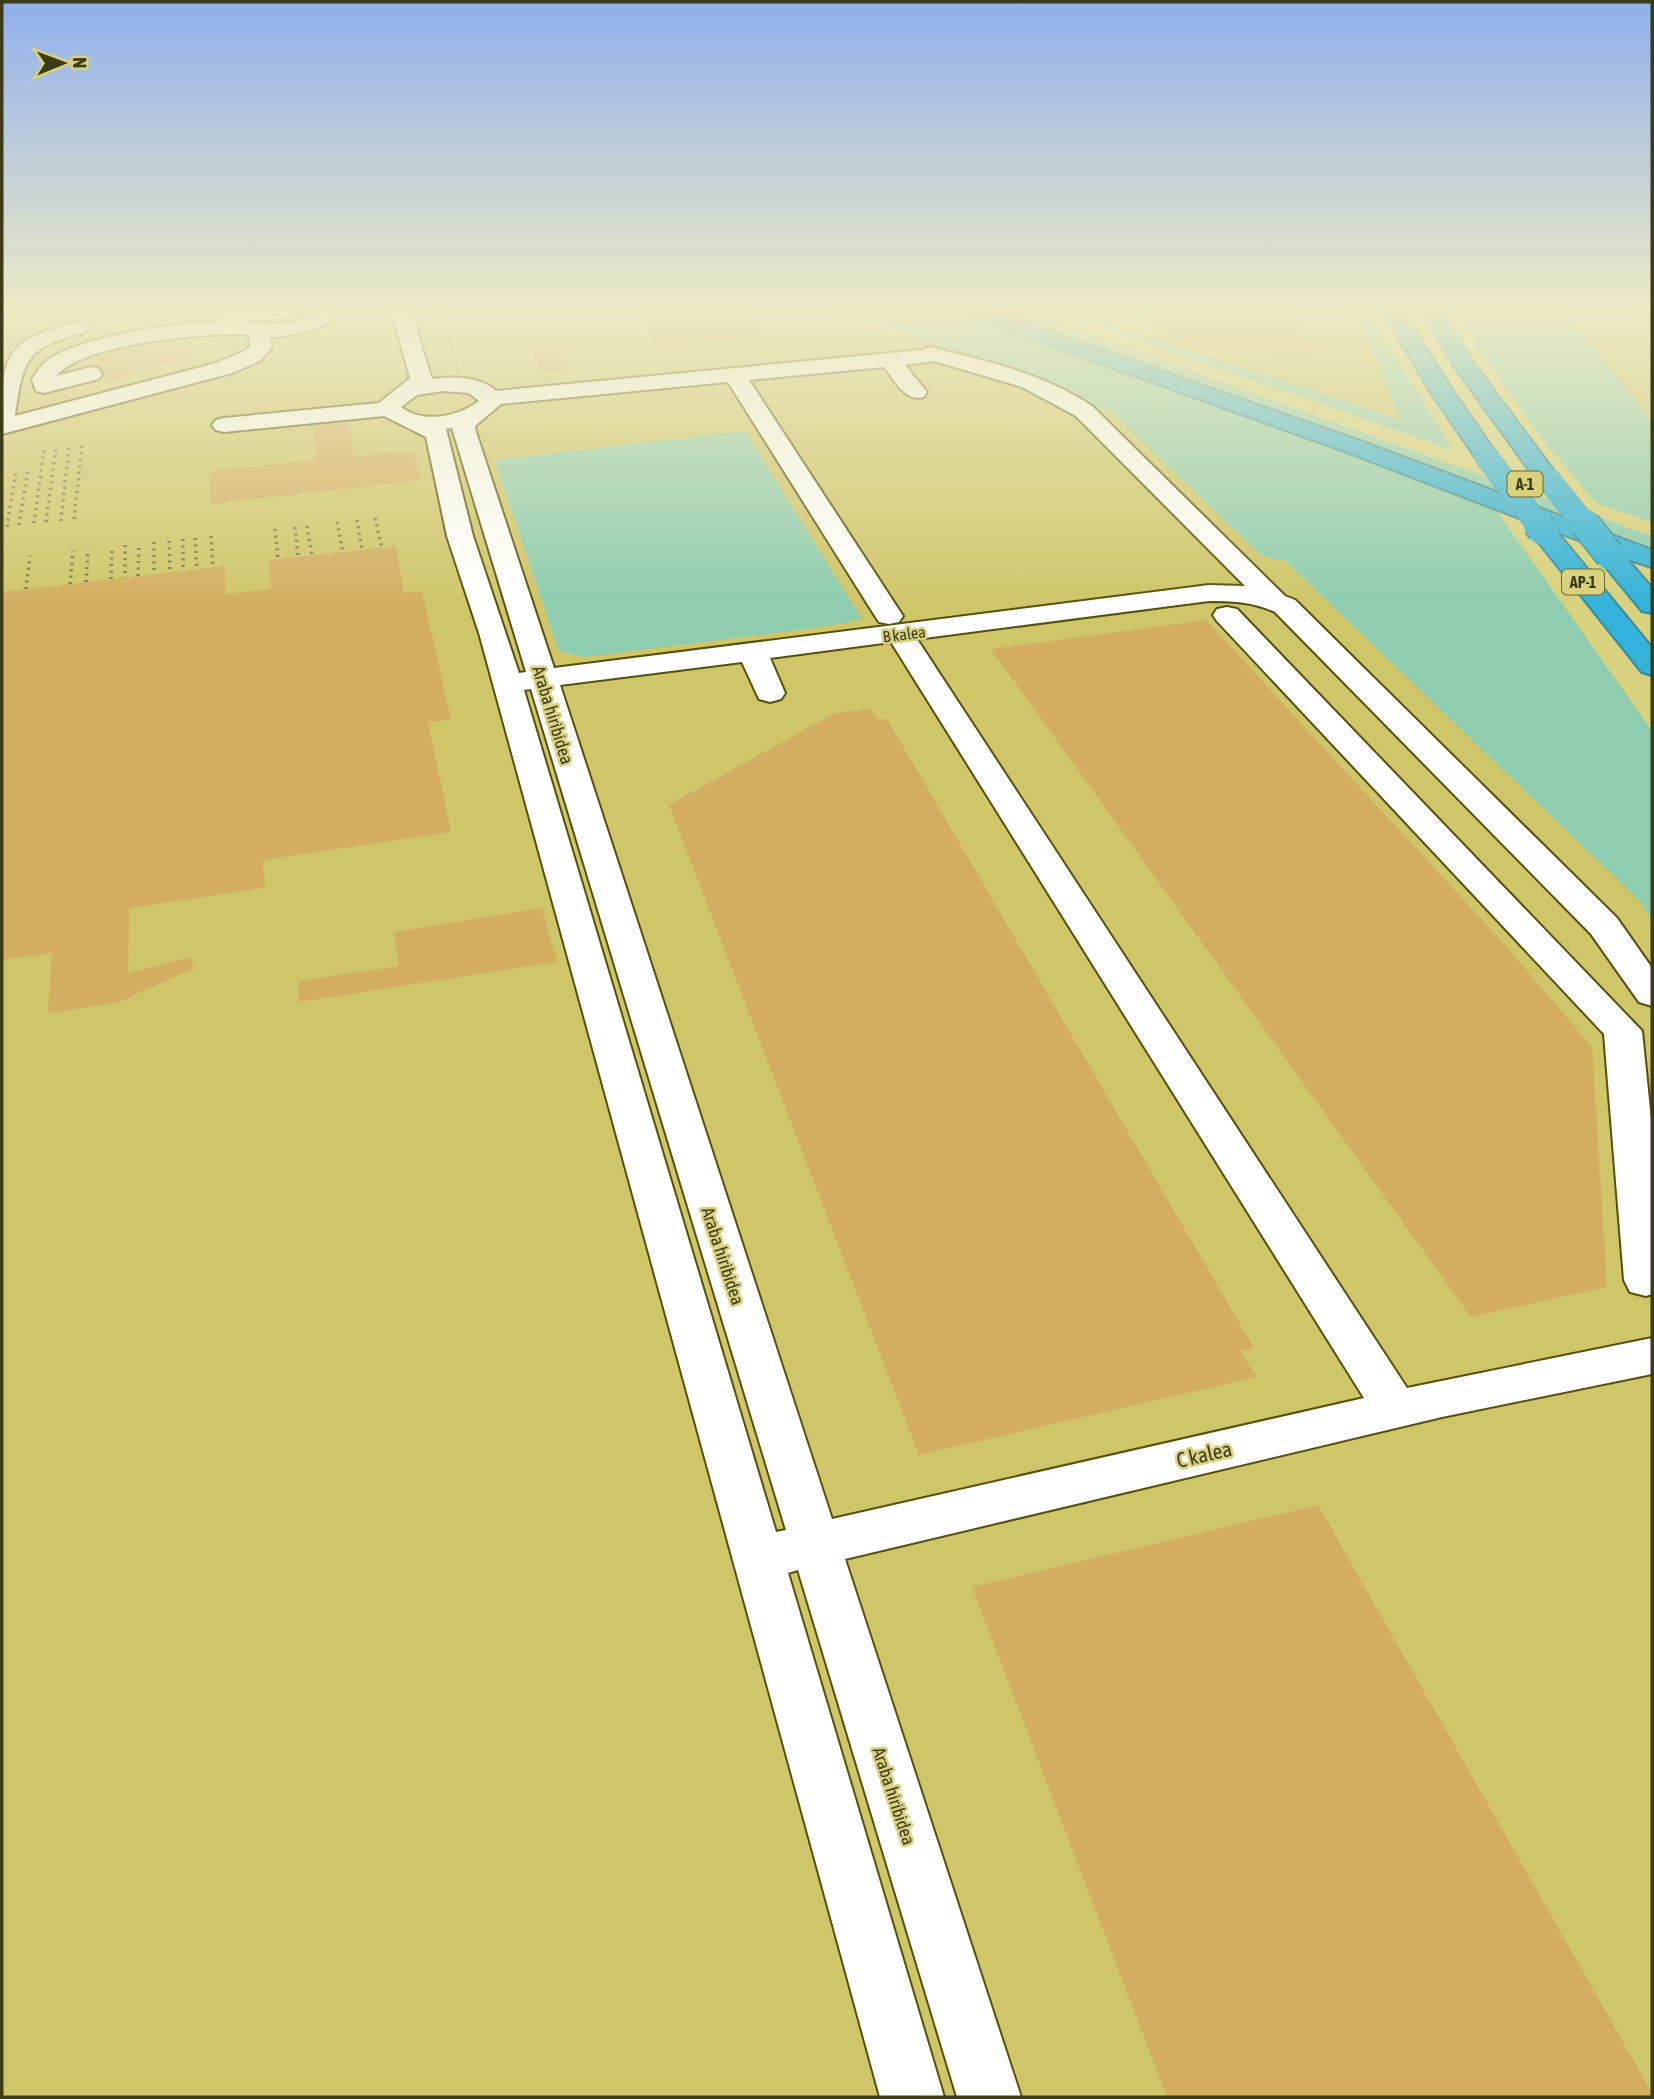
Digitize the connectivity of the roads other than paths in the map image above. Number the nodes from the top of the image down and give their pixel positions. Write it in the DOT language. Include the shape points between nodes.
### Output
graph roads {
  1 [pos="68,409"];
  2 [pos="389,409"];
  3 [pos="449,409"];
  4 [pos="463,409"];
  5 [pos="756,409"];
  6 [pos="1081,409"];
  7 [pos="1248,409"];
  8 [pos="1449,409"];
  9 [pos="1497,409"];
  10 [pos="412,421"];
  11 [pos="224,425"];
  12 [pos="2,426"];
  13 [pos="1474,459"];
  14 [pos="1601,512"];
  15 [pos="1652,559"];
  16 [pos="1652,605"];
  17 [pos="1286,609"];
  18 [pos="1227,615"];
  19 [pos="895,625"];
  20 [pos="1624,634"];
  21 [pos="753,653"];
  22 [pos="1652,666"];
  23 [pos="524,681"];
  24 [pos="770,693"];
  25 [pos="1652,694"];
  26 [pos="564,866"];
  27 [pos="1652,994"];
  28 [pos="1638,1033"];
  29 [pos="1646,1280"];
  30 [pos="1652,1356"];
  31 [pos="1396,1410"];
  32 [pos="815,1545"];
  33 [pos="758,1558"];
  34 [pos="912,2097"];
  35 [pos="989,2097"];
  1 -- 12 [label="street"];
  2 -- 10 [label="street, Araba hiribidea"];
  2 -- 11 [label="street"];
  3 -- 10 [label="street" via="442,422"];
  4 -- 23 [label="street, Araba hiribidea" via="464,432"];
  5 -- 19 [label="street"];
  6 -- 17 [label="street"];
  7 -- 15 [label="highway, A-1"];
  8 -- 13 [label="highway, AP-1"];
  9 -- 16 [label="highway, AP-1, bridge"];
  10 -- 23 [label="street, Araba hiribidea" via="437,435 460,536"];
  13 -- 14 [label="highway, A-1"];
  13 -- 20 [label="highway, AP-1, bridge" via="1542,530"];
  17 -- 19 [label="street, B kalea" via="1235,593 1209,593"];
  17 -- 27 [label="street" via="1604,926"];
  18 -- 28 [label="street"];
  19 -- 21 [label="street, B kalea"];
  19 -- 31 [label="street"];
  20 -- 22 [label="highway, AP-1"];
  20 -- 25 [label="highway"];
  21 -- 23 [label="street, B kalea"];
  21 -- 24 [label="street"];
  23 -- 26 [label="street, Araba hiribidea"];
  26 -- 32 [label="street, Araba hiribidea"];
  26 -- 33 [label="street, Araba hiribidea"];
  28 -- 29 [label="street"];
  30 -- 31 [label="street, C kalea"];
  31 -- 32 [label="street, C kalea"];
  32 -- 33 [label="street, C kalea"];
  32 -- 35 [label="street, Araba hiribidea"];
  33 -- 34 [label="street, Araba hiribidea"];
}
